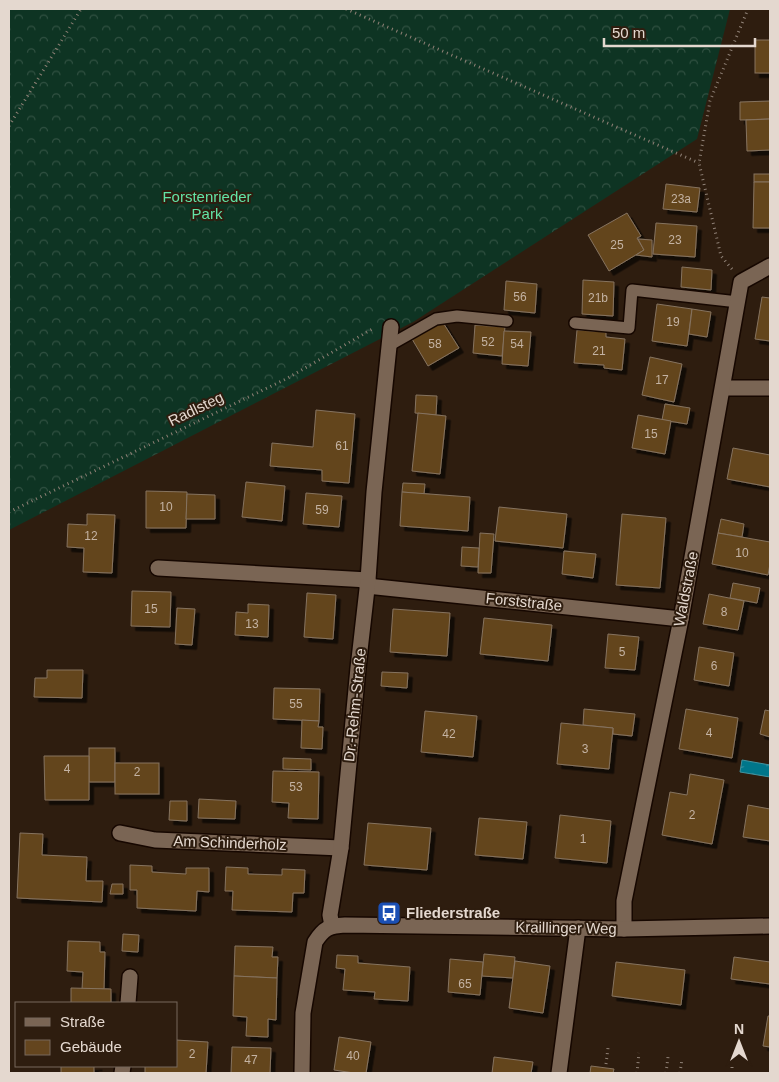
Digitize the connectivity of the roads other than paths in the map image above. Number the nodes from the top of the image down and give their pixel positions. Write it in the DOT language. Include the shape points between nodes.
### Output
graph roads {
  1 [pos="770,266"];
  2 [pos="738,302"];
  3 [pos="506,321"];
  4 [pos="576,323"];
  5 [pos="391,327"];
  6 [pos="390,345"];
  7 [pos="723,388"];
  8 [pos="770,388"];
  9 [pos="158,568"];
  10 [pos="367,583"];
  11 [pos="681,618"];
  12 [pos="120,833"];
  13 [pos="341,848"];
  14 [pos="332,926"];
  15 [pos="770,926"];
  16 [pos="578,928"];
  17 [pos="624,929"];
  18 [pos="130,977"];
  19 [pos="128,1002"];
  20 [pos="302,1073"];
  21 [pos="559,1073"];
  1 -- 2 [label="street, Waldstraße" via="741,282"];
  2 -- 4 [label="lane" via="632,290 629,328"];
  2 -- 7 [label="street, Waldstraße"];
  3 -- 6 [label="lane" via="457,316 436,319"];
  5 -- 6 [label="street, Dr.-Rehm-Straße"];
  6 -- 10 [label="street, Dr.-Rehm-Straße"];
  7 -- 8 [label="street"];
  7 -- 11 [label="street, Waldstraße"];
  9 -- 10 [label="street, Forststraße"];
  10 -- 11 [label="street, Forststraße"];
  10 -- 13 [label="street, Dr.-Rehm-Straße"];
  11 -- 17 [label="street, Waldstraße" via="624,901"];
  12 -- 13 [label="street, Am Schinderholz" via="155,840"];
  13 -- 14 [label="street, Dr.-Rehm-Straße" via="330,915"];
  14 -- 16 [label="street, Kraillinger Weg"];
  14 -- 20 [label="street" via="315,942 303,1013"];
  15 -- 17 [label="street, Kraillinger Weg"];
  16 -- 17 [label="street, Kraillinger Weg"];
  16 -- 21 [label="street"];
  18 -- 19 [label="street"];
}
